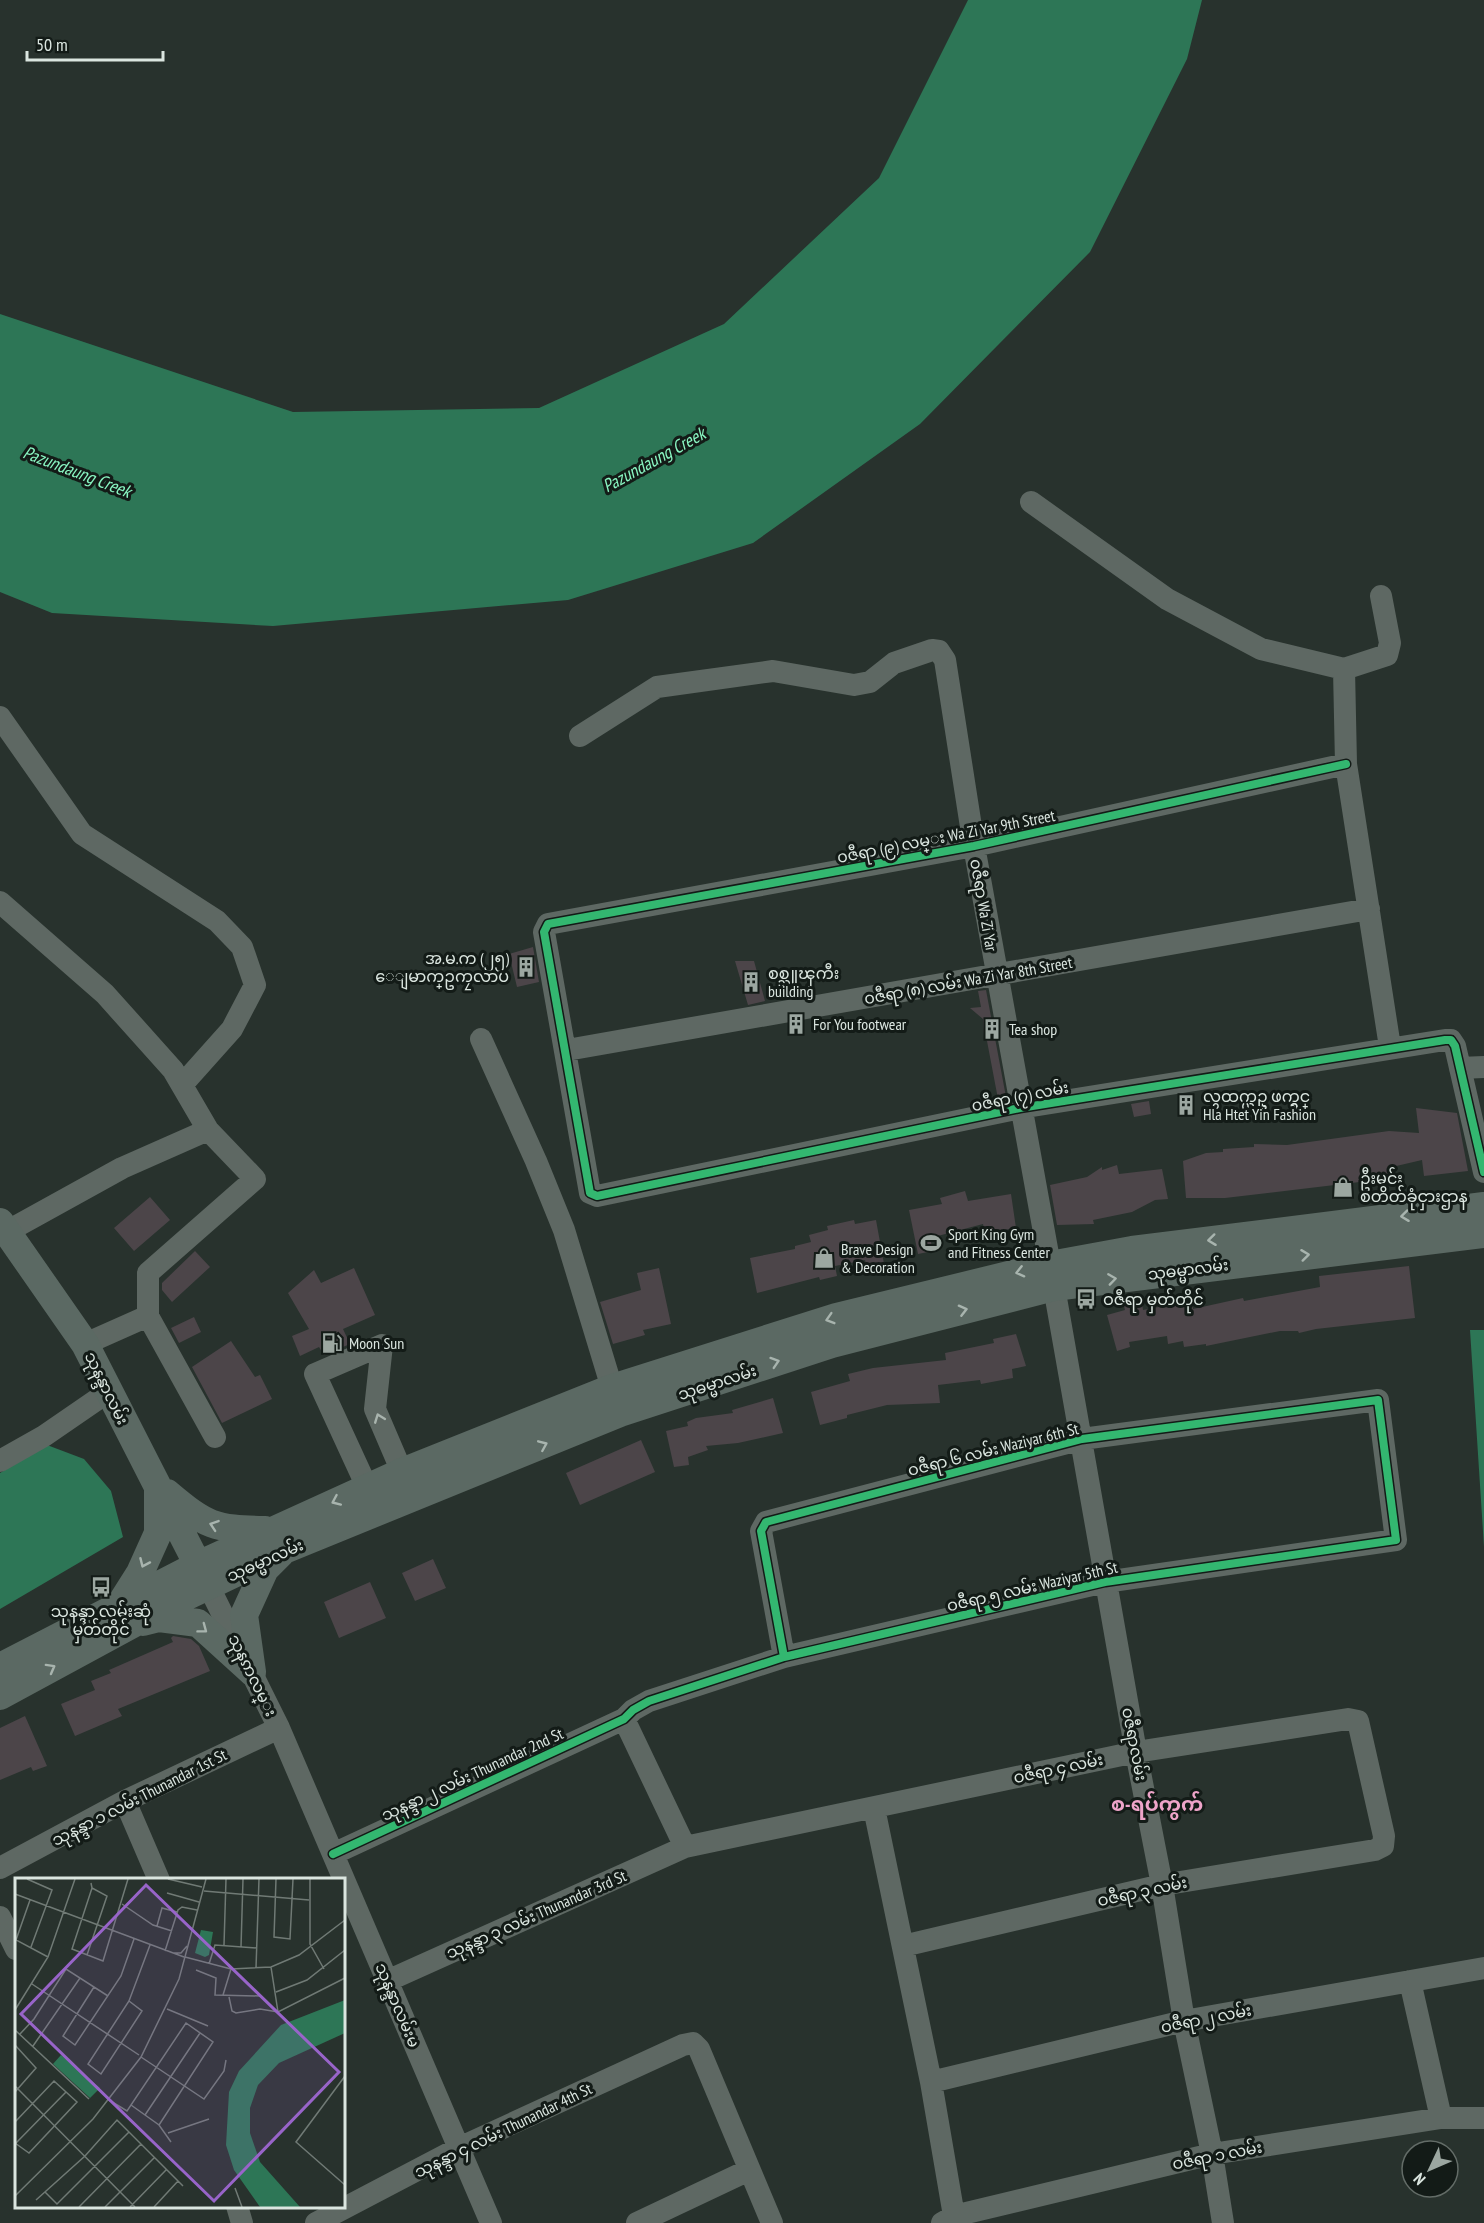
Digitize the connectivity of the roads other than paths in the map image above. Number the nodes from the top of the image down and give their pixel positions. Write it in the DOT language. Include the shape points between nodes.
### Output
graph roads {
  1 [pos="1031,502"];
  2 [pos="1381,596"];
  3 [pos="1344,669"];
  4 [pos="0,717"];
  5 [pos="579,736"];
  6 [pos="1346,764"];
  7 [pos="974,846"];
  8 [pos="0,902"];
  9 [pos="1369,909"];
  10 [pos="997,975"];
  11 [pos="481,1040"];
  12 [pos="1390,1047"];
  13 [pos="567,1050"];
  14 [pos="1484,1067"];
  15 [pos="1460,1068"];
  16 [pos="183,1085"];
  17 [pos="1020,1108"];
  18 [pos="208,1130"];
  19 [pos="1484,1172"];
  20 [pos="1484,1206"];
  21 [pos="4,1226"];
  22 [pos="1484,1234"];
  23 [pos="1052,1276"];
  24 [pos="148,1316"];
  25 [pos="85,1344"];
  26 [pos="612,1388"];
  27 [pos="108,1392"];
  28 [pos="215,1437"];
  29 [pos="1082,1439"];
  30 [pos="0,1461"];
  31 [pos="402,1472"];
  32 [pos="158,1486"];
  33 [pos="367,1487"];
  34 [pos="278,1540"];
  35 [pos="1396,1540"];
  36 [pos="203,1575"];
  37 [pos="1106,1582"];
  38 [pos="124,1615"];
  39 [pos="784,1657"];
  40 [pos="0,1667"];
  41 [pos="252,1672"];
  42 [pos="0,1696"];
  43 [pos="624,1719"];
  44 [pos="279,1728"];
  45 [pos="1136,1752"];
  46 [pos="304,1786"];
  47 [pos="125,1801"];
  48 [pos="874,1808"];
  49 [pos="761,1831"];
  50 [pos="1383,1846"];
  51 [pos="685,1847"];
  52 [pos="333,1854"];
  53 [pos="0,1868"];
  54 [pos="158,1878"];
  55 [pos="343,1878"];
  56 [pos="345,1882"];
  57 [pos="1162,1885"];
  58 [pos="0,1917"];
  59 [pos="903,1946"];
  60 [pos="15,1947"];
  61 [pos="1484,1968"];
  62 [pos="387,1981"];
  63 [pos="1410,1982"];
  64 [pos="1184,2021"];
  65 [pos="931,2082"];
  66 [pos="1441,2118"];
  67 [pos="1484,2118"];
  68 [pos="459,2148"];
  69 [pos="1212,2154"];
  70 [pos="749,2170"];
  71 [pos="238,2208"];
  72 [pos="345,2208"];
  73 [pos="345,2208"];
  74 [pos="948,2219"];
  75 [pos="242,2223"];
  76 [pos="316,2223"];
  77 [pos="491,2223"];
  78 [pos="637,2223"];
  79 [pos="772,2223"];
  80 [pos="1223,2223"];
  1 -- 3 [label="street" via="1177,605 1261,649"];
  2 -- 3 [label="street" via="1390,643 1387,655"];
  3 -- 6 [label="street"];
  4 -- 16 [label="street" via="82,834 217,921 242,947 255,985 232,1029"];
  5 -- 7 [label="street, ၀ဇီရာ Wa Zi Yar" via="657,687 773,671 854,685 870,682 894,663 939,651 945,660"];
  6 -- 7 [label="street, ၀ဇီရာ (၉) လမ္း Wa Zi Yar 9th Street"];
  6 -- 9 [label="street"];
  7 -- 10 [label="street, ၀ဇီရာ Wa Zi Yar"];
  7 -- 13 [label="street, ၀ဇီရာ (၉) လမ္း Wa Zi Yar 9th Street" via="548,924 544,932"];
  8 -- 16 [label="street" via="105,994"];
  9 -- 10 [label="street, ၀ဇီရာ (၈) လမ်း Wa Zi Yar 8th Street"];
  9 -- 12 [label="street"];
  10 -- 13 [label="street, ၀ဇီရာ (၈) လမ်း Wa Zi Yar 8th Street"];
  10 -- 17 [label="street, ၀ဇီရာ Wa Zi Yar"];
  11 -- 26 [label="street" via="564,1230"];
  12 -- 15 [label="street, ၀ဇီရာ (၇) လမ်း" via="1451,1041"];
  12 -- 17 [label="street, ၀ဇီရာ (၇) လမ်း"];
  13 -- 17 [label="street, ၀ဇီရာ (၇) လမ်း" via="590,1193 597,1196"];
  14 -- 15 [label="street"];
  15 -- 19 [label="street"];
  16 -- 18 [label="street"];
  17 -- 23 [label="street, ၀ဇီရာ Wa Zi Yar"];
  18 -- 21 [label="street"];
  18 -- 24 [label="street" via="255,1179 148,1273"];
  20 -- 23 [label="main road, သုဓမ္မာလမ်း, one-way" via="1132,1250"];
  21 -- 25 [label="main road, သုနန္ဒာလမ်း"];
  23 -- 22 [label="main road, သုဓမ္မာလမ်း, one-way"];
  23 -- 26 [label="main road, သုဓမ္မာလမ်း, one-way" via="836,1317"];
  23 -- 29 [label="street, ဝဇီရာလမ်း"];
  34 -- 23 [label="main road, သုဓမ္မာလမ်း, one-way" via="437,1489 620,1413"];
  24 -- 25 [label="street"];
  24 -- 28 [label="street"];
  25 -- 27 [label="main road, သုနန္ဒာလမ်း"];
  26 -- 31 [label="main road, သုဓမ္မာလမ်း"];
  27 -- 30 [label="street"];
  27 -- 32 [label="main road, သုနန္ဒာလမ်း"];
  29 -- 35 [label="street, ဝဇီရာ ၆ လမ်း Waziyar 6th St" via="1378,1400"];
  29 -- 37 [label="street, ဝဇီရာလမ်း"];
  29 -- 39 [label="street, ဝဇီရာ ၆ လမ်း Waziyar 6th St" via="766,1522 761,1531"];
  31 -- 33 [label="main road, သုဓမ္မာလမ်း"];
  31 -- 33 [label="street, one-way" via="375,1409 382,1345 315,1374"];
  34 -- 32 [label="main road, one-way" via="197,1519"];
  32 -- 36 [label="main road, သုနန္ဒာလမ်း"];
  32 -- 38 [label="main road, one-way" via="158,1533"];
  33 -- 34 [label="main road, သုဓမ္မာလမ်း, one-way"];
  34 -- 36 [label="main road, သုဓမ္မာလမ်း"];
  34 -- 41 [label="main road" via="244,1615"];
  35 -- 37 [label="street, ဝဇီရာ ၅ လမ်း Waziyar 5th St"];
  36 -- 38 [label="main road, သုဓမ္မာလမ်း"];
  36 -- 41 [label="street, သုနၵာလမ္း"];
  37 -- 39 [label="street, ဝဇီရာ ၅ လမ်း Waziyar 5th St"];
  37 -- 45 [label="street, ဝဇီရာလမ်း"];
  38 -- 40 [label="main road, သုဓမ္မာလမ်း"];
  38 -- 41 [label="main road, one-way" via="198,1623"];
  42 -- 38 [label="main road, သုဓမ္မာလမ်း, one-way"];
  39 -- 43 [label="street, ဝဇီရာ ၅ လမ်း Waziyar 5th St" via="649,1701"];
  41 -- 44 [label="street, သုနၵာလမ္း"];
  43 -- 51 [label="street"];
  43 -- 52 [label="street, သုနန္ဒာ ၂ လမ်း Thunandar 2nd St"];
  44 -- 46 [label="street, သုနၵာလမ္း"];
  44 -- 47 [label="street, သုနန္ဒာ ၁ လမ်း Thunandar 1st St"];
  45 -- 48 [label="street, ဝဇီရာ ၄ လမ်း"];
  45 -- 50 [label="street, ဝဇီရာ ၄ လမ်း" via="1347,1719 1358,1721"];
  45 -- 57 [label="street, ဝဇီရာလမ်း"];
  46 -- 52 [label="street, သုနန္ဒာလမ်းမ"];
  47 -- 53 [label="street, သုနန္ဒာ ၁ လမ်း Thunandar 1st St"];
  47 -- 54 [label="street"];
  48 -- 49 [label="street, ဝဇီရာ ၄ လမ်း"];
  48 -- 59 [label="street"];
  49 -- 51 [label="street, သုနန္ဒာ ၃ လမ်း Thunandar 3rd St"];
  50 -- 57 [label="street, ဝဇီရာ ၃ လမ်း"];
  51 -- 62 [label="street, သုနန္ဒာ ၃ လမ်း Thunandar 3rd St"];
  52 -- 55 [label="street, သုနန္ဒာလမ်းမ"];
  56 -- 62 [label="street, သုနန္ဒာလမ်းမ"];
  57 -- 59 [label="street, ဝဇီရာ ၃ လမ်း"];
  57 -- 64 [label="street, ဝဇီရာလမ်း"];
  58 -- 60 [label="street"];
  59 -- 65 [label="street"];
  61 -- 63 [label="street, ဝဇီရာ ၂ လမ်း"];
  62 -- 68 [label="street, သုနန္ဒာလမ်းမ"];
  63 -- 64 [label="street, ဝဇီရာ ၂ လမ်း"];
  63 -- 66 [label="street"];
  64 -- 65 [label="street, ဝဇီရာ ၂ လမ်း"];
  64 -- 69 [label="street, ဝဇီရာလမ်း"];
  65 -- 74 [label="street"];
  66 -- 67 [label="street, ဝဇီရာ ၁ လမ်း"];
  66 -- 69 [label="street, ဝဇီရာ ၁ လမ်း"];
  68 -- 70 [label="street, သုနန္ဒာ ၄ လမ်း Thunandar 4th St" via="693,2043 699,2049"];
  68 -- 73 [label="street, သုနန္ဒာ ၄ လမ်း Thunandar 4th St"];
  68 -- 77 [label="street, သုနန္ဒာလမ်းမ"];
  69 -- 74 [label="street, ဝဇီရာ ၁ လမ်း"];
  69 -- 80 [label="street, ဝဇီရာလမ်း"];
  70 -- 78 [label="street"];
  70 -- 79 [label="street"];
  71 -- 75 [label="street"];
  72 -- 76 [label="street, သုနန္ဒာ ၄ လမ်း Thunandar 4th St"];
}
